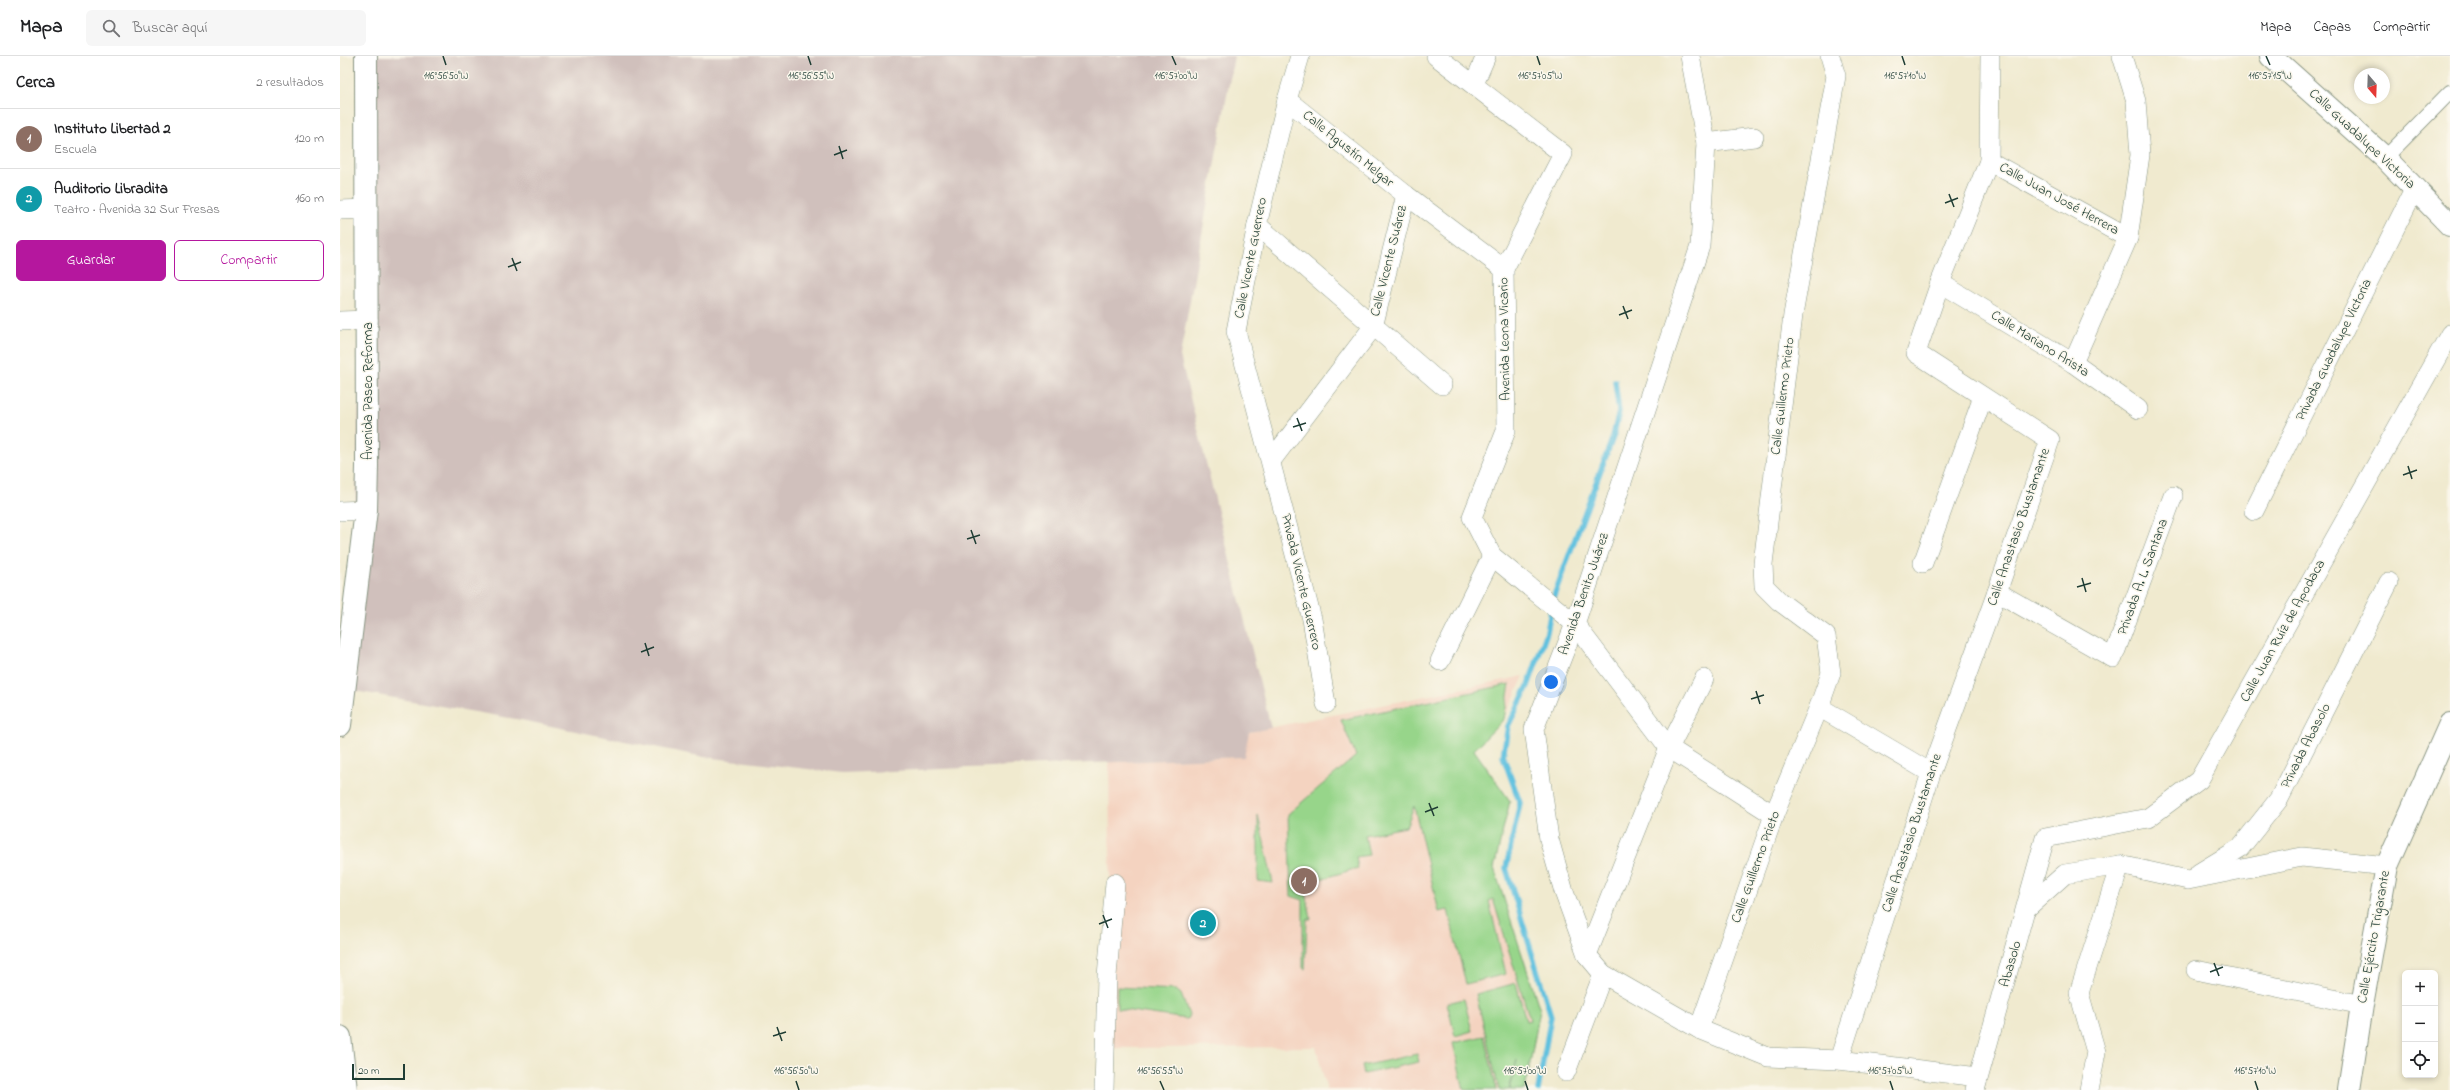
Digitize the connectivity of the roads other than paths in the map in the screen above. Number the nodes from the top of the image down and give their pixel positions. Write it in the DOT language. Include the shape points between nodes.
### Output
graph roads {
  1 [pos="366,56"];
  2 [pos="1300,56"];
  3 [pos="1436,56"];
  4 [pos="1486,56"];
  5 [pos="1690,56"];
  6 [pos="1830,56"];
  7 [pos="1990,56"];
  8 [pos="2122,56"];
  9 [pos="2271,56"];
  10 [pos="1474,84"];
  11 [pos="2450,92"];
  12 [pos="1287,100"];
  13 [pos="1754,137"];
  14 [pos="1706,143"];
  15 [pos="2385,158"];
  16 [pos="1989,161"];
  17 [pos="2415,188"];
  18 [pos="1406,196"];
  19 [pos="340,210"];
  20 [pos="368,210"];
  21 [pos="1257,225"];
  22 [pos="2450,225"];
  23 [pos="2128,238"];
  24 [pos="1504,269"];
  25 [pos="1940,283"];
  26 [pos="368,320"];
  27 [pos="340,321"];
  28 [pos="1373,327"];
  29 [pos="2450,334"];
  30 [pos="2073,362"];
  31 [pos="1442,385"];
  32 [pos="1984,397"];
  33 [pos="2138,409"];
  34 [pos="1271,461"];
  35 [pos="2173,496"];
  36 [pos="366,510"];
  37 [pos="2254,511"];
  38 [pos="340,512"];
  39 [pos="1492,556"];
  40 [pos="1923,563"];
  41 [pos="2389,582"];
  42 [pos="1998,592"];
  43 [pos="1575,624"];
  44 [pos="1440,661"];
  45 [pos="1704,679"];
  46 [pos="1326,704"];
  47 [pos="1819,707"];
  48 [pos="2450,724"];
  49 [pos="340,725"];
  50 [pos="1669,748"];
  51 [pos="1931,773"];
  52 [pos="1774,815"];
  53 [pos="2045,838"];
  54 [pos="2120,865"];
  55 [pos="2387,866"];
  56 [pos="2188,880"];
  57 [pos="1115,883"];
  58 [pos="2028,907"];
  59 [pos="1587,955"];
  60 [pos="2196,970"];
  61 [pos="1603,974"];
  62 [pos="2362,1005"];
  63 [pos="1699,1029"];
  64 [pos="340,1037"];
  65 [pos="1839,1060"];
  66 [pos="1566,1072"];
  67 [pos="1976,1084"];
  68 [pos="344,1088"];
  69 [pos="1104,1090"];
  70 [pos="2089,1090"];
  71 [pos="2349,1090"];
  1 -- 20 [label="main road, Avenida Paseo Reforma"];
  2 -- 12 [label="street, Calle Vicente Guerrero"];
  3 -- 10 [label="street, Avenida Leona Vicario"];
  4 -- 10 [label="street"];
  5 -- 14 [label="street, Avenida Benito Juárez"];
  6 -- 47 [label="street, Calle Guillermo Prieto" via="1836,76 1793,315 1763,564 1764,586 1779,601 1826,636 1831,673"];
  7 -- 16 [label="street, Calle Anastasio Bustamante"];
  8 -- 23 [label="street" via="2136,101 2140,155"];
  9 -- 15 [label="main road, Calle Guadalupe Victoria"];
  10 -- 24 [label="street, Avenida Leona Vicario" via="1563,154"];
  11 -- 15 [label="street"];
  12 -- 18 [label="street, Calle Agustín Melgar"];
  12 -- 21 [label="street, Calle Vicente Guerrero"];
  13 -- 14 [label="street"];
  14 -- 43 [label="street, Avenida Benito Juárez" via="1700,246"];
  15 -- 17 [label="main road, Calle Guadalupe Victoria"];
  16 -- 23 [label="street, Calle Juan José Herrera"];
  16 -- 25 [label="street, Calle Anastasio Bustamante"];
  17 -- 22 [label="main road, Calle Guadalupe Victoria"];
  17 -- 37 [label="street, Privada Guadalupe Victoria"];
  18 -- 24 [label="street, Calle Agustín Melgar"];
  18 -- 28 [label="street, Calle Vicente Suárez"];
  19 -- 20 [label="street"];
  20 -- 26 [label="main road, Avenida Paseo Reforma"];
  21 -- 28 [label="street"];
  21 -- 34 [label="street, Calle Vicente Guerrero" via="1236,331"];
  23 -- 30 [label="street"];
  24 -- 39 [label="street, Avenida Leona Vicario" via="1506,431 1472,517"];
  25 -- 30 [label="street, Calle Mariano Arista"];
  25 -- 32 [label="street, Calle Anastasio Bustamante" via="1916,353"];
  26 -- 27 [label="street"];
  26 -- 36 [label="main road, Avenida Paseo Reforma"];
  28 -- 31 [label="street"];
  28 -- 34 [label="street, Calle Vicente Suárez"];
  29 -- 53 [label="street, Calle Juan Ruíz de Apodaca" via="2199,780 2148,818"];
  30 -- 33 [label="street, Calle Mariano Arista"];
  32 -- 40 [label="street"];
  32 -- 42 [label="street, Calle Anastasio Bustamante" via="2050,440"];
  34 -- 46 [label="street, Privada Vicente Guerrero" via="1312,619"];
  35 -- 42 [label="street, Privada A. L. Santana" via="2113,658"];
  36 -- 38 [label="street"];
  36 -- 49 [label="main road, Avenida Paseo Reforma"];
  39 -- 43 [label="street, Avenida Leona Vicario"];
  39 -- 44 [label="street"];
  41 -- 56 [label="street, Privada Abasolo" via="2279,799 2240,848"];
  42 -- 51 [label="street, Calle Anastasio Bustamante"];
  43 -- 50 [label="street, Avenida Leona Vicario"];
  43 -- 59 [label="street, Avenida Benito Juárez" via="1534,729 1549,839 1564,892"];
  45 -- 50 [label="street"];
  47 -- 51 [label="street"];
  47 -- 52 [label="street, Calle Guillermo Prieto"];
  48 -- 55 [label="main road, Calle Ejército Trigarante"];
  50 -- 52 [label="street"];
  50 -- 59 [label="street"];
  51 -- 65 [label="street, Calle Anastasio Bustamante"];
  52 -- 63 [label="street, Calle Guillermo Prieto"];
  53 -- 58 [label="street, Abasolo"];
  54 -- 56 [label="street"];
  54 -- 58 [label="street" via="2065,874"];
  54 -- 70 [label="street" via="2079,993 2096,1052"];
  55 -- 56 [label="street" via="2302,857"];
  55 -- 62 [label="main road, Calle Ejército Trigarante"];
  57 -- 69 [label="street" via="1107,976"];
  58 -- 67 [label="street, Abasolo"];
  59 -- 61 [label="street, Avenida Benito Juárez"];
  60 -- 62 [label="street"];
  61 -- 63 [label="street, Avenida Benito Juárez"];
  61 -- 66 [label="street"];
  62 -- 71 [label="main road, Calle Ejército Trigarante"];
  63 -- 65 [label="street, Avenida Benito Juárez" via="1768,1057"];
  64 -- 68 [label="main road"];
  65 -- 67 [label="street, Avenida Benito Juárez"];
}
